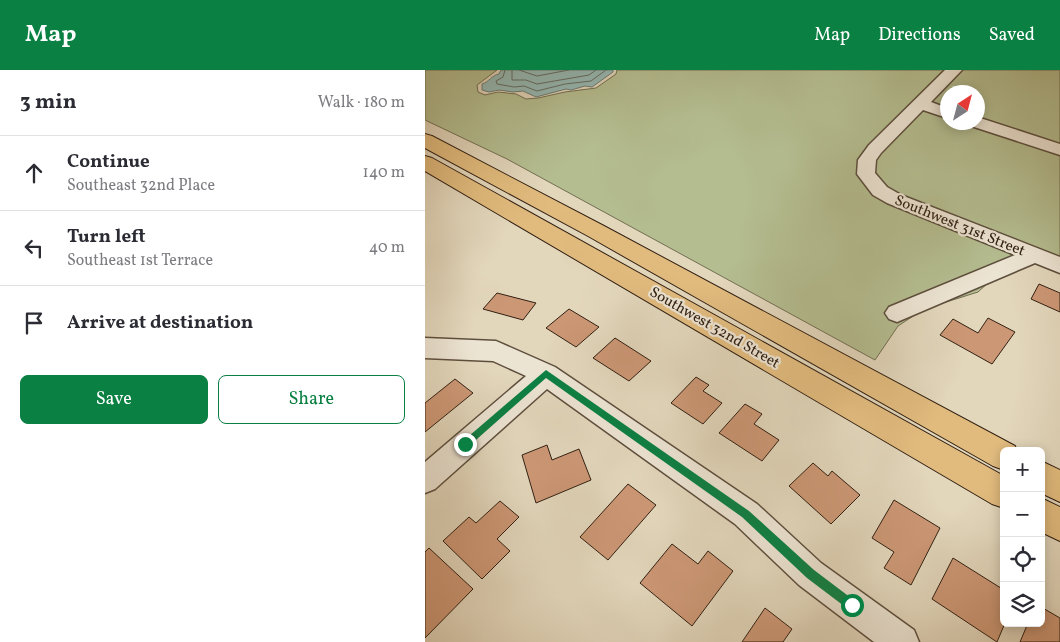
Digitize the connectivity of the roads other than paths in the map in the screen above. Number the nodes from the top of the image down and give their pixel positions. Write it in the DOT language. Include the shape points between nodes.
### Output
graph roads {
  1 [pos="954,70"];
  2 [pos="920,104"];
  3 [pos="940,111"];
  4 [pos="985,125"];
  5 [pos="425,140"];
  6 [pos="1060,150"];
  7 [pos="425,162"];
  8 [pos="1035,255"];
  9 [pos="1060,265"];
  10 [pos="897,313"];
  11 [pos="425,348"];
  12 [pos="546,374"];
  13 [pos="1000,454"];
  14 [pos="1045,478"];
  15 [pos="425,480"];
  16 [pos="1060,486"];
  17 [pos="1002,492"];
  18 [pos="1045,516"];
  19 [pos="1060,525"];
  20 [pos="895,640"];
  1 -- 2 [label="street"];
  2 -- 3 [label="street"];
  2 -- 8 [label="street, Southwest 31st Street" via="870,155 866,174 881,191 894,199"];
  4 -- 6 [label="street"];
  5 -- 13 [label="main road, Southwest 32nd Street" via="596,230"];
  7 -- 17 [label="main road, Southwest 32nd Street"];
  8 -- 9 [label="street, Southwest 31st Street"];
  8 -- 10 [label="street"];
  11 -- 12 [label="street" via="497,352"];
  12 -- 15 [label="street"];
  12 -- 20 [label="street" via="746,514 810,574"];
  14 -- 16 [label="main road"];
  18 -- 19 [label="main road"];
}
